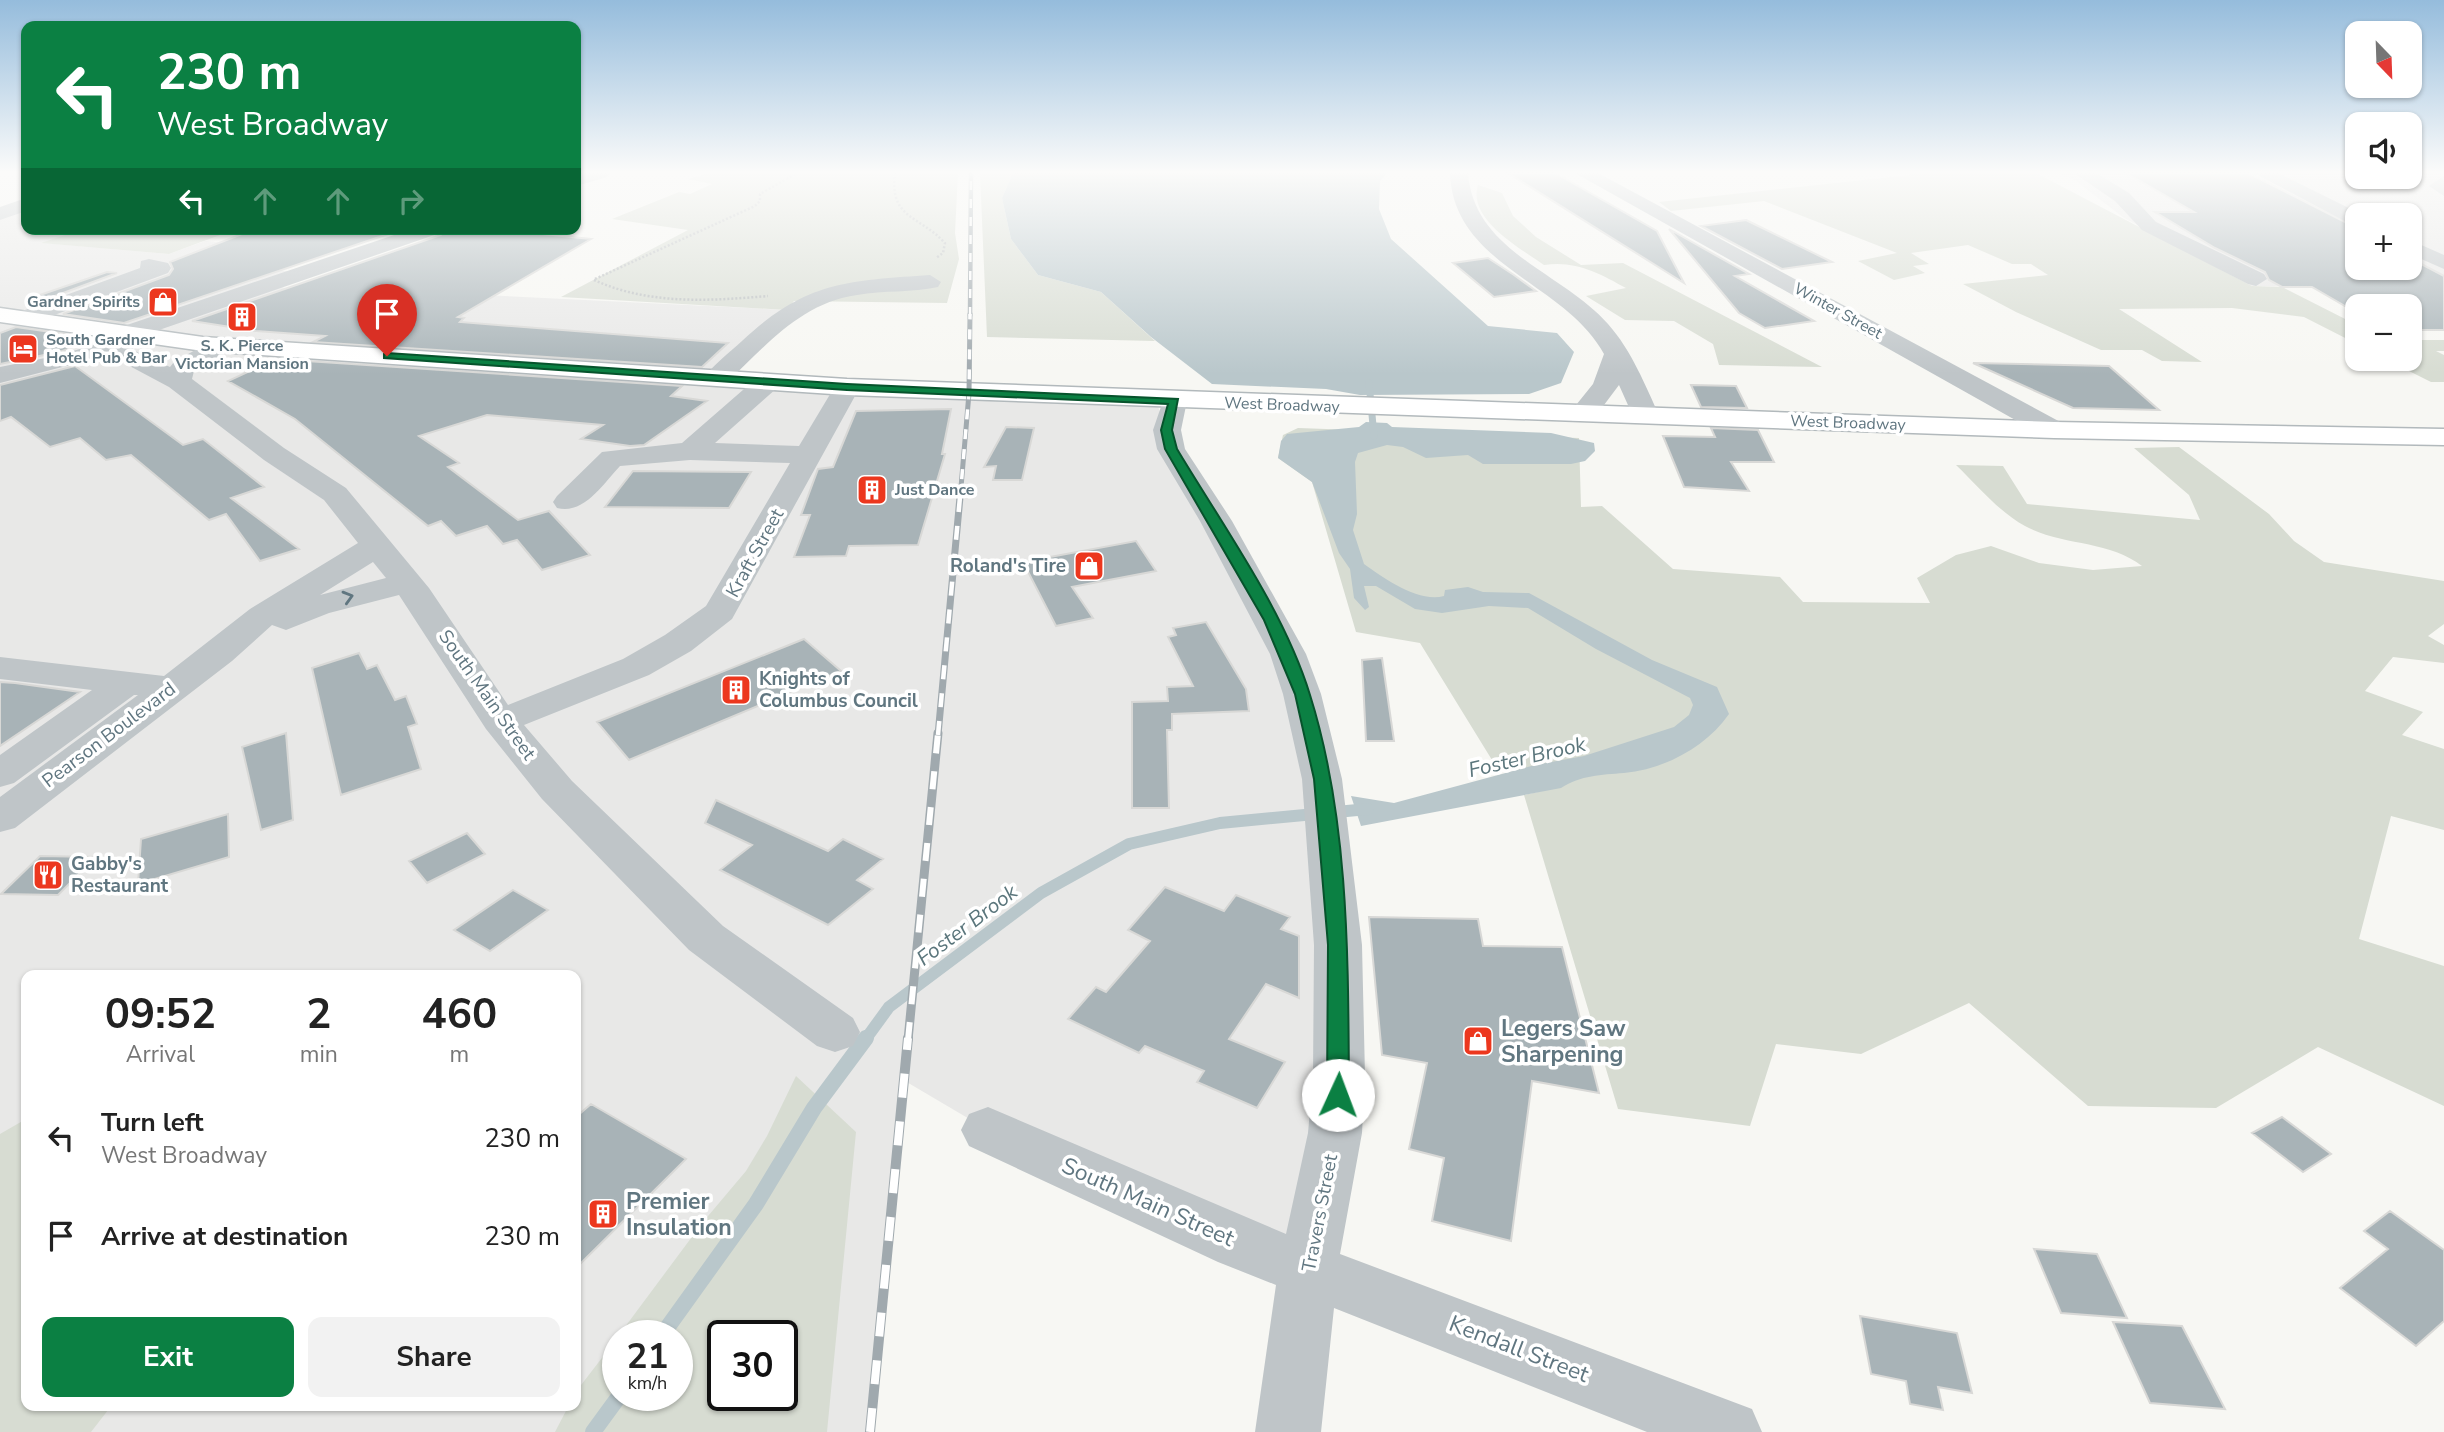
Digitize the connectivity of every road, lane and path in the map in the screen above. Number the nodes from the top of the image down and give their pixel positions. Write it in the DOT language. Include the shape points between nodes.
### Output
graph roads {
  1 [pos="402,240"];
  2 [pos="680,240"];
  3 [pos="941,240"];
  4 [pos="1490,240"];
  5 [pos="1707,240"];
  6 [pos="2176,240"];
  7 [pos="2422,252"];
  8 [pos="2444,263"];
  9 [pos="149,266"];
  10 [pos="932,271"];
  11 [pos="2256,279"];
  12 [pos="778,295"];
  13 [pos="11,317"];
  14 [pos="120,339"];
  15 [pos="222,345"];
  16 [pos="1616,354"];
  17 [pos="0,375"];
  18 [pos="716,379"];
  19 [pos="178,381"];
  20 [pos="768,382"];
  21 [pos="847,387"];
  22 [pos="1174,401"];
  23 [pos="1582,415"];
  24 [pos="1646,417"];
  25 [pos="2054,429"];
  26 [pos="2444,437"];
  27 [pos="690,450"];
  28 [pos="810,455"];
  29 [pos="568,502"];
  30 [pos="377,545"];
  31 [pos="407,583"];
  32 [pos="219,653"];
  33 [pos="0,668"];
  34 [pos="126,683"];
  35 [pos="170,688"];
  36 [pos="500,721"];
  37 [pos="70,764"];
  38 [pos="11,766"];
  39 [pos="0,818"];
  40 [pos="835,1032"];
  41 [pos="988,1130"];
  42 [pos="1308,1270"];
  43 [pos="1289,1432"];
  44 [pos="1729,1432"];
  1 -- 14 [label="street"];
  2 -- 12 [label="path" via="594,279 616,290 672,298"];
  3 -- 10 [label="path" via="945,243 943,253"];
  4 -- 16 [label="street" via="1589,317"];
  5 -- 25 [label="street, Winter Street"];
  6 -- 11 [label="street"];
  7 -- 8 [label="street"];
  9 -- 13 [label="street" via="160,268"];
  10 -- 18 [label="street" via="818,298 792,311"];
  13 -- 14 [label="main road, West Broadway"];
  14 -- 15 [label="main road, West Broadway"];
  14 -- 17 [label="street" via="66,361"];
  14 -- 19 [label="street, South Main Street" via="121,354"];
  15 -- 18 [label="main road, West Broadway"];
  15 -- 19 [label="street" via="183,367"];
  16 -- 23 [label="street" via="1606,385"];
  16 -- 24 [label="street"];
  18 -- 20 [label="main road, West Broadway"];
  19 -- 30 [label="street, South Main Street" via="335,494"];
  20 -- 21 [label="main road, West Broadway"];
  20 -- 27 [label="street"];
  21 -- 22 [label="main road, West Broadway"];
  21 -- 28 [label="street, Kraft Street"];
  22 -- 23 [label="main road, West Broadway"];
  22 -- 42 [label="street, Travers Street" via="1167,430 1171,449 1288,654 1322,779 1338,945 1339,1076 1335,1133"];
  23 -- 24 [label="main road, West Broadway"];
  24 -- 25 [label="main road, West Broadway"];
  25 -- 26 [label="main road, West Broadway"];
  27 -- 28 [label="street"];
  27 -- 29 [label="street" via="612,458"];
  28 -- 36 [label="street, Kraft Street" via="730,598 708,622 636,667"];
  30 -- 31 [label="street, South Main Street"];
  30 -- 32 [label="street, Pearson Boulevard" via="262,616"];
  32 -- 31 [label="street, Pearson Boulevard, one-way" via="317,606"];
  31 -- 36 [label="street, South Main Street"];
  32 -- 35 [label="street, Pearson Boulevard"];
  33 -- 34 [label="street"];
  34 -- 35 [label="street"];
  34 -- 38 [label="street"];
  35 -- 37 [label="street, Pearson Boulevard"];
  36 -- 40 [label="street, South Main Street" via="557,790 706,938"];
  37 -- 38 [label="street"];
  37 -- 39 [label="street, Pearson Boulevard"];
  41 -- 42 [label="street, South Main Street"];
  42 -- 43 [label="street, Travers Street"];
  42 -- 44 [label="street, Kendall Street"];
}
